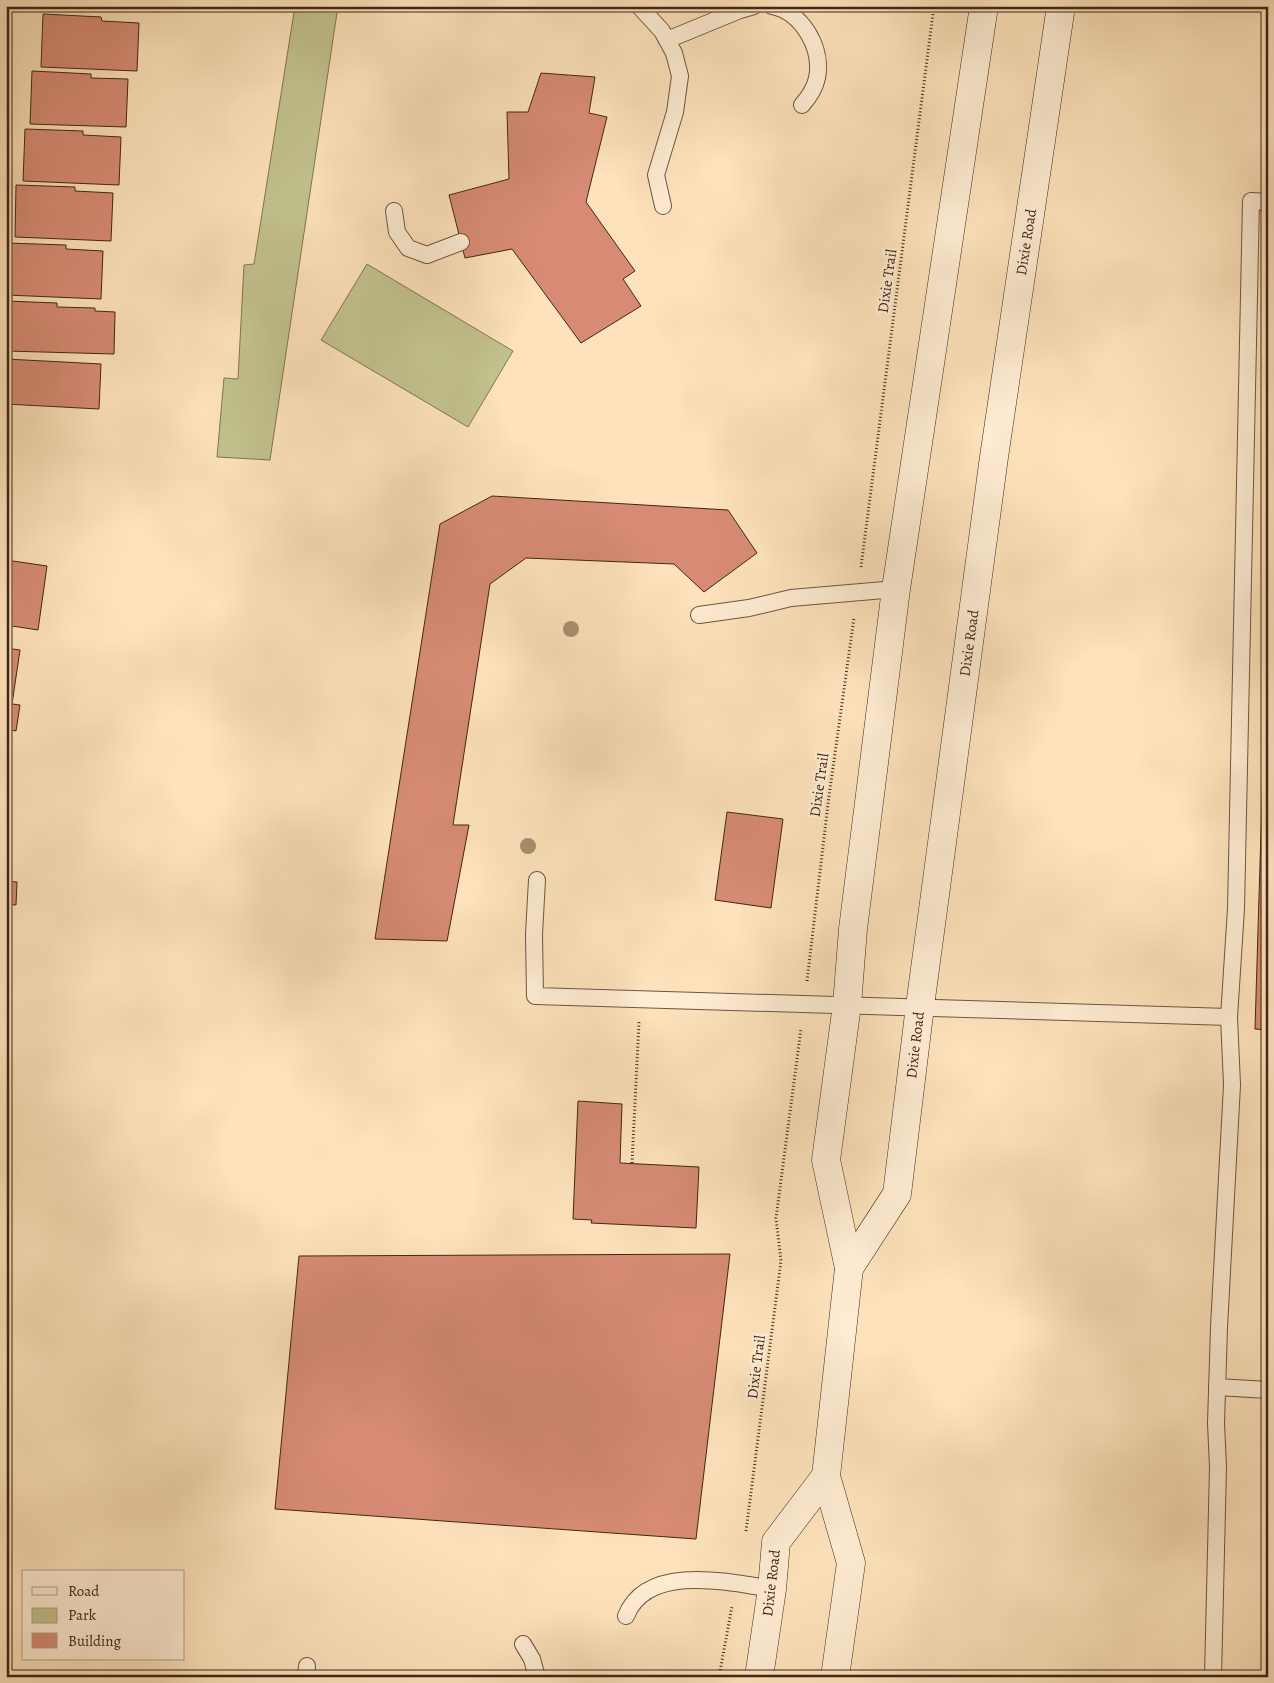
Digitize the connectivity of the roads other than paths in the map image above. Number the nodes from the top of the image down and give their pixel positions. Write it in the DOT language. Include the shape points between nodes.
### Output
graph roads {
  1 [pos="639,6"];
  2 [pos="754,6"];
  3 [pos="772,6"];
  4 [pos="984,6"];
  5 [pos="1061,6"];
  6 [pos="667,40"];
  7 [pos="802,105"];
  8 [pos="1268,202"];
  9 [pos="663,206"];
  10 [pos="394,211"];
  11 [pos="461,242"];
  12 [pos="896,589"];
  13 [pos="699,615"];
  14 [pos="537,880"];
  15 [pos="848,1005"];
  16 [pos="920,1006"];
  17 [pos="1229,1017"];
  18 [pos="849,1268"];
  19 [pos="1217,1387"];
  20 [pos="1268,1390"];
  21 [pos="826,1476"];
  22 [pos="772,1589"];
  23 [pos="626,1616"];
  24 [pos="523,1644"];
  25 [pos="536,1677"];
  26 [pos="759,1677"];
  27 [pos="835,1677"];
  28 [pos="1213,1677"];
  1 -- 6 [label="lane"];
  2 -- 6 [label="lane"];
  3 -- 7 [label="lane" via="781,8 799,21 812,40 818,57 817,78 811,94"];
  4 -- 12 [label="main road, Dixie Road"];
  5 -- 16 [label="main road, Dixie Road" via="994,456"];
  6 -- 9 [label="lane" via="680,76 675,112 656,175"];
  8 -- 17 [label="lane" via="1251,201 1236,909"];
  10 -- 11 [label="lane" via="397,232 408,248 427,255"];
  12 -- 13 [label="lane" via="791,598"];
  12 -- 15 [label="main road, Dixie Road" via="853,929"];
  14 -- 15 [label="lane" via="535,996"];
  15 -- 16 [label="lane"];
  15 -- 18 [label="main road, Dixie Road" via="826,1160"];
  16 -- 17 [label="lane"];
  16 -- 18 [label="main road, Dixie Road" via="898,1194"];
  17 -- 19 [label="lane" via="1232,1078"];
  18 -- 21 [label="main road, Dixie Road"];
  19 -- 20 [label="lane"];
  19 -- 28 [label="lane"];
  21 -- 22 [label="main road, Dixie Road" via="776,1542"];
  21 -- 27 [label="main road, Dixie Road" via="851,1563"];
  22 -- 23 [label="lane" via="696,1578 668,1582 646,1592 630,1606"];
  22 -- 26 [label="main road, Dixie Road"];
  24 -- 25 [label="lane" via="532,1659"];
}
